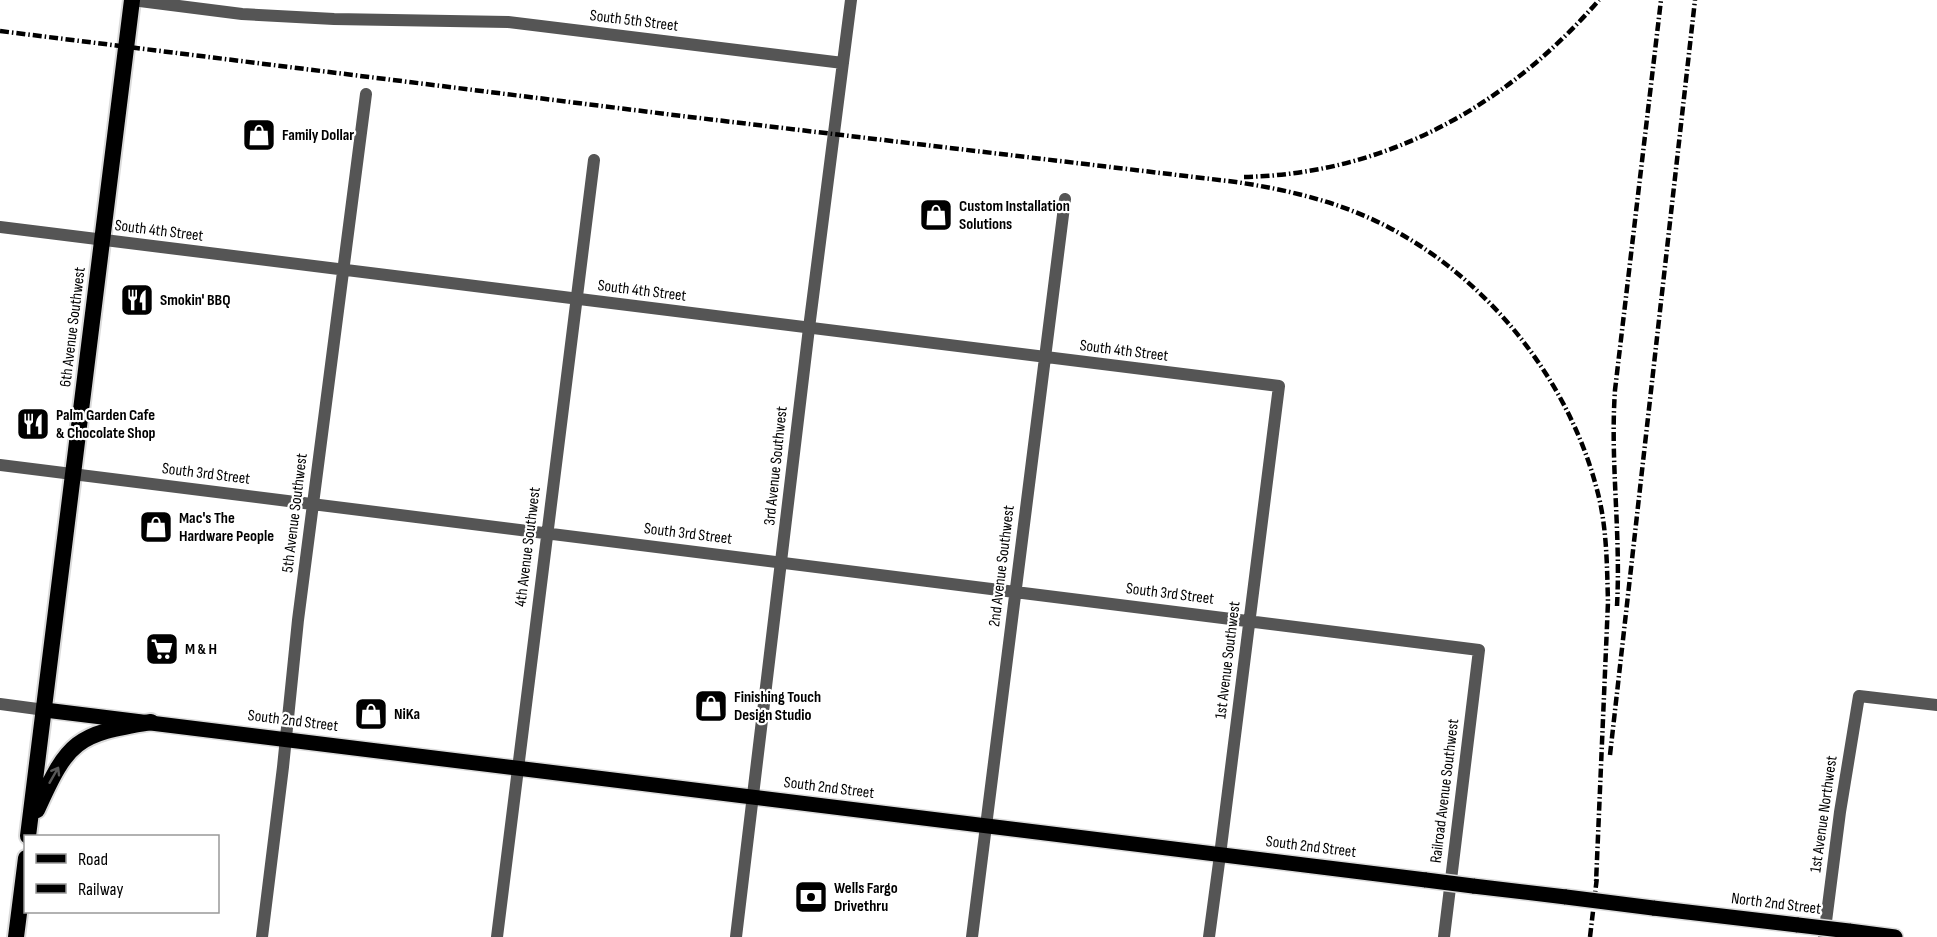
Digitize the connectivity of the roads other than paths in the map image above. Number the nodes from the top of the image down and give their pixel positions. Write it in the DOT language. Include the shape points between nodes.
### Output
graph roads {
  1 [pos="132,0"];
  2 [pos="852,0"];
  3 [pos="843,63"];
  4 [pos="366,94"];
  5 [pos="594,160"];
  6 [pos="1065,199"];
  7 [pos="0,227"];
  8 [pos="101,240"];
  9 [pos="343,270"];
  10 [pos="576,300"];
  11 [pos="809,328"];
  12 [pos="1045,358"];
  13 [pos="1279,386"];
  14 [pos="0,465"];
  15 [pos="74,474"];
  16 [pos="314,504"];
  17 [pos="547,534"];
  18 [pos="782,562"];
  19 [pos="1016,591"];
  20 [pos="1249,621"];
  21 [pos="1479,650"];
  22 [pos="0,704"];
  23 [pos="1937,705"];
  24 [pos="45,710"];
  25 [pos="151,722"];
  26 [pos="285,739"];
  27 [pos="518,767"];
  28 [pos="754,797"];
  29 [pos="987,824"];
  30 [pos="29,832"];
  31 [pos="1220,855"];
  32 [pos="24,874"];
  33 [pos="1653,908"];
  34 [pos="16,937"];
  35 [pos="262,937"];
  36 [pos="497,937"];
  37 [pos="736,937"];
  38 [pos="972,937"];
  39 [pos="1209,937"];
  40 [pos="1444,937"];
  41 [pos="1824,937"];
  42 [pos="1895,937"];
  1 -- 3 [label="street, South 5th Street" via="242,14 508,22"];
  1 -- 8 [label="highway, 6th Avenue Southwest"];
  2 -- 3 [label="street, 3rd Avenue Southwest"];
  3 -- 11 [label="street, 3rd Avenue Southwest"];
  4 -- 9 [label="street, 5th Avenue Southwest"];
  5 -- 10 [label="street, 4th Avenue Southwest"];
  6 -- 12 [label="street, 2nd Avenue Southwest"];
  7 -- 8 [label="street, South 4th Street"];
  8 -- 9 [label="street, South 4th Street"];
  8 -- 15 [label="highway, 6th Avenue Southwest"];
  9 -- 10 [label="street, South 4th Street"];
  9 -- 16 [label="street, 5th Avenue Southwest"];
  10 -- 11 [label="street, South 4th Street"];
  10 -- 17 [label="street, 4th Avenue Southwest"];
  11 -- 12 [label="street, South 4th Street"];
  11 -- 18 [label="street, 3rd Avenue Southwest"];
  12 -- 13 [label="street, South 4th Street"];
  12 -- 19 [label="street, 2nd Avenue Southwest"];
  13 -- 20 [label="street, 1st Avenue Southwest"];
  14 -- 15 [label="street, South 3rd Street"];
  15 -- 16 [label="street, South 3rd Street"];
  15 -- 24 [label="highway, 6th Avenue Southwest"];
  16 -- 17 [label="street, South 3rd Street"];
  16 -- 26 [label="street, 5th Avenue Southwest"];
  17 -- 18 [label="street, South 3rd Street"];
  17 -- 27 [label="street, 4th Avenue Southwest"];
  18 -- 19 [label="street, South 3rd Street"];
  18 -- 28 [label="street, 3rd Avenue Southwest"];
  19 -- 20 [label="street, South 3rd Street"];
  19 -- 29 [label="street, 2nd Avenue Southwest"];
  20 -- 21 [label="street, South 3rd Street"];
  20 -- 31 [label="street, 1st Avenue Southwest"];
  21 -- 40 [label="street, Railroad Avenue Southwest"];
  22 -- 24 [label="street, South 2nd Street"];
  23 -- 41 [label="street, 1st Avenue Northwest" via="1859,696"];
  24 -- 25 [label="main road, South 2nd Street"];
  24 -- 30 [label="highway, 6th Avenue Southwest"];
  25 -- 26 [label="main road, South 2nd Street"];
  30 -- 25 [label="highway, one-way" via="51,779 68,752 99,732"];
  26 -- 27 [label="main road, South 2nd Street"];
  26 -- 35 [label="street, 5th Avenue Southwest"];
  27 -- 28 [label="main road, South 2nd Street"];
  27 -- 36 [label="street, 4th Avenue Southwest"];
  28 -- 29 [label="main road, South 2nd Street"];
  28 -- 37 [label="street, 3rd Avenue Southwest"];
  29 -- 31 [label="main road, South 2nd Street"];
  29 -- 38 [label="street, 2nd Avenue Southwest"];
  31 -- 33 [label="main road, South 2nd Street, bridge"];
  31 -- 39 [label="street, 1st Avenue Southwest"];
  32 -- 34 [label="highway"];
  33 -- 42 [label="main road, North 2nd Street, bridge"];
}
